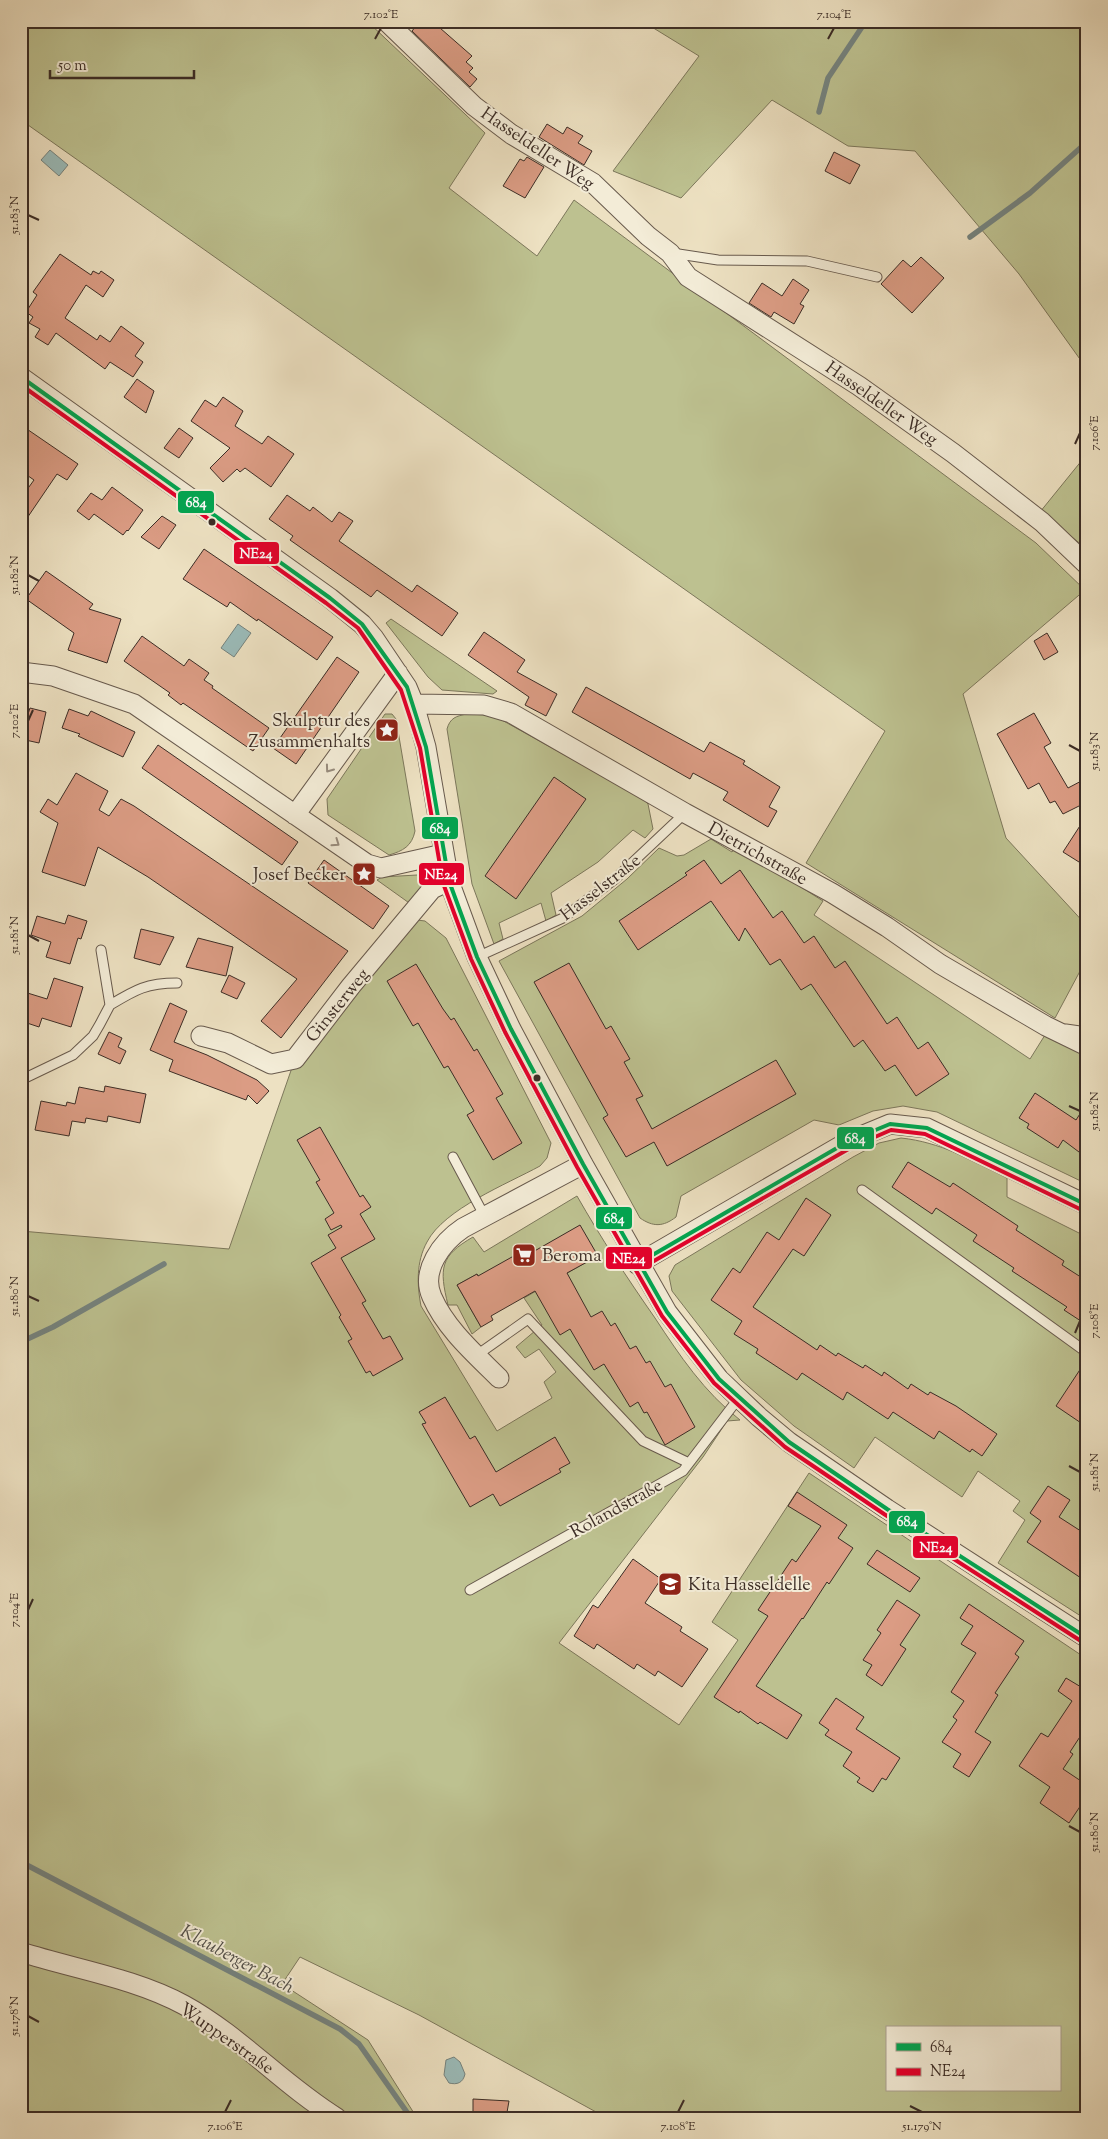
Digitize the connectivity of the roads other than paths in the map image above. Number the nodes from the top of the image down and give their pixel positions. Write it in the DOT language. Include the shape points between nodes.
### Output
graph roads {
  1 [pos="386,21"];
  2 [pos="670,253"];
  3 [pos="877,277"];
  4 [pos="21,377"];
  5 [pos="1087,565"];
  6 [pos="21,672"];
  7 [pos="398,673"];
  8 [pos="414,704"];
  9 [pos="685,813"];
  10 [pos="296,815"];
  11 [pos="443,854"];
  12 [pos="450,881"];
  13 [pos="101,950"];
  14 [pos="477,957"];
  15 [pos="177,983"];
  16 [pos="110,1005"];
  17 [pos="1046,1026"];
  18 [pos="1087,1032"];
  19 [pos="201,1036"];
  20 [pos="1087,1046"];
  21 [pos="21,1080"];
  22 [pos="453,1157"];
  23 [pos="583,1164"];
  24 [pos="862,1190"];
  25 [pos="1087,1205"];
  26 [pos="485,1217"];
  27 [pos="637,1264"];
  28 [pos="1082,1349"];
  29 [pos="477,1355"];
  30 [pos="499,1378"];
  31 [pos="738,1398"];
  32 [pos="689,1463"];
  33 [pos="470,1590"];
  34 [pos="1087,1638"];
  35 [pos="21,1952"];
  36 [pos="337,2118"];
  1 -- 2 [label="street, Hasseldeller Weg" via="474,106 511,134 593,183"];
  2 -- 3 [label="lane, Hasseldeller Weg" via="718,260 807,261"];
  2 -- 5 [label="street, Hasseldeller Weg" via="688,277 859,386 953,453 1042,522"];
  4 -- 7 [label="street" via="330,598 362,624"];
  6 -- 10 [label="street" via="53,676 134,704"];
  7 -- 8 [label="street"];
  7 -- 10 [label="street, one-way"];
  8 -- 9 [label="street, Dietrichstraße" via="484,704 511,713"];
  8 -- 11 [label="street" via="426,747"];
  9 -- 14 [label="lane, Hasselstraße" via="615,879 563,918"];
  9 -- 17 [label="street, Dietrichstraße" via="832,894 940,964"];
  10 -- 11 [label="street, one-way" via="367,864 380,868"];
  11 -- 12 [label="street"];
  12 -- 14 [label="street"];
  12 -- 19 [label="street, Ginsterweg" via="432,889 295,1059 271,1064 228,1043"];
  13 -- 16 [label="lane"];
  14 -- 23 [label="street" via="511,1029"];
  15 -- 16 [label="lane" via="154,983"];
  16 -- 21 [label="lane" via="92,1036 73,1054"];
  17 -- 18 [label="lane"];
  17 -- 20 [label="street, Dietrichstraße"];
  22 -- 26 [label="lane"];
  23 -- 26 [label="street"];
  23 -- 27 [label="street"];
  24 -- 28 [label="lane"];
  25 -- 27 [label="street" via="927,1128 890,1124 848,1141"];
  26 -- 29 [label="street" via="463,1228 446,1242 436,1256 429,1282 432,1297"];
  27 -- 31 [label="street" via="666,1312"];
  29 -- 30 [label="street"];
  29 -- 32 [label="lane" via="528,1319 643,1440"];
  31 -- 32 [label="lane, Rolandstraße"];
  31 -- 34 [label="street" via="812,1459"];
  32 -- 33 [label="lane, Rolandstraße" via="683,1471"];
  35 -- 36 [label="street, Wupperstraße" via="146,1989 183,2005"];
}
